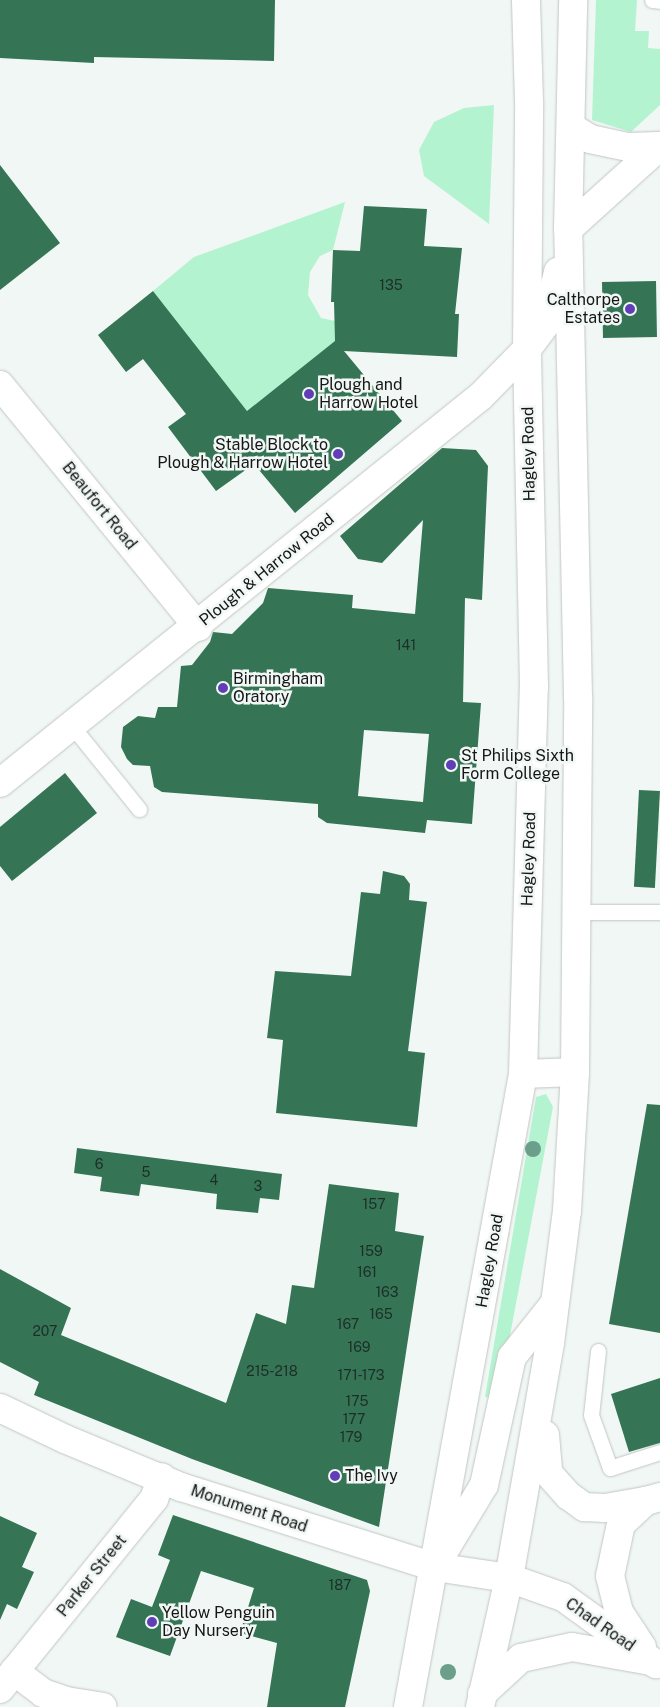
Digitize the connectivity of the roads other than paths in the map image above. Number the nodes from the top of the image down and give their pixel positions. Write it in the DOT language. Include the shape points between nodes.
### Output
graph roads {
  1 [pos="526,0"];
  2 [pos="573,0"];
  3 [pos="652,0"];
  4 [pos="660,1"];
  5 [pos="571,127"];
  6 [pos="660,146"];
  7 [pos="568,229"];
  8 [pos="545,325"];
  9 [pos="569,340"];
  10 [pos="527,348"];
  11 [pos="0,385"];
  12 [pos="198,627"];
  13 [pos="72,726"];
  14 [pos="0,783"];
  15 [pos="139,809"];
  16 [pos="576,912"];
  17 [pos="660,912"];
  18 [pos="575,1072"];
  19 [pos="523,1074"];
  20 [pos="556,1303"];
  21 [pos="598,1351"];
  22 [pos="542,1393"];
  23 [pos="0,1408"];
  24 [pos="660,1452"];
  25 [pos="162,1477"];
  26 [pos="653,1499"];
  27 [pos="435,1567"];
  28 [pos="509,1578"];
  29 [pos="656,1664"];
  30 [pos="7,1680"];
  31 [pos="481,1700"];
  32 [pos="103,1707"];
  33 [pos="408,1707"];
  1 -- 10 [label="main road, Hagley Road" via="530,102"];
  2 -- 5 [label="main road"];
  3 -- 4 [label="lane"];
  5 -- 6 [label="main road" via="590,139 628,147"];
  5 -- 7 [label="main road"];
  6 -- 7 [label="main road"];
  7 -- 8 [label="main road"];
  7 -- 9 [label="main road"];
  8 -- 9 [label="main road"];
  8 -- 10 [label="main road, Plough & Harrow Road"];
  9 -- 16 [label="main road" via="578,697"];
  10 -- 12 [label="main road, Plough & Harrow Road" via="480,396"];
  10 -- 19 [label="main road, Hagley Road" via="534,687"];
  11 -- 12 [label="main road, Beaufort Road"];
  12 -- 13 [label="main road, Plough & Harrow Road"];
  13 -- 14 [label="main road, Plough & Harrow Road"];
  13 -- 15 [label="lane"];
  16 -- 17 [label="lane"];
  16 -- 18 [label="main road"];
  18 -- 19 [label="main road"];
  18 -- 20 [label="main road" via="567,1211"];
  19 -- 27 [label="main road, Hagley Road"];
  20 -- 22 [label="main road"];
  20 -- 27 [label="main road" via="512,1357 484,1485"];
  21 -- 24 [label="lane" via="592,1415 610,1468"];
  22 -- 26 [label="main road" via="548,1474 568,1496 584,1507"];
  22 -- 28 [label="main road"];
  23 -- 25 [label="main road, Monument Road" via="65,1439"];
  25 -- 27 [label="main road, Monument Road" via="181,1487"];
  25 -- 30 [label="main road, Parker Street" via="154,1499"];
  26 -- 29 [label="main road" via="621,1524 610,1576 619,1612"];
  27 -- 28 [label="main road, Monument Road"];
  27 -- 33 [label="main road, Hagley Road"];
  28 -- 29 [label="main road, Chad Road" via="563,1597"];
  28 -- 31 [label="main road"];
  29 -- 31 [label="main road" via="572,1647 521,1658"];
  30 -- 32 [label="main road, Parker Street" via="66,1701"];
}
